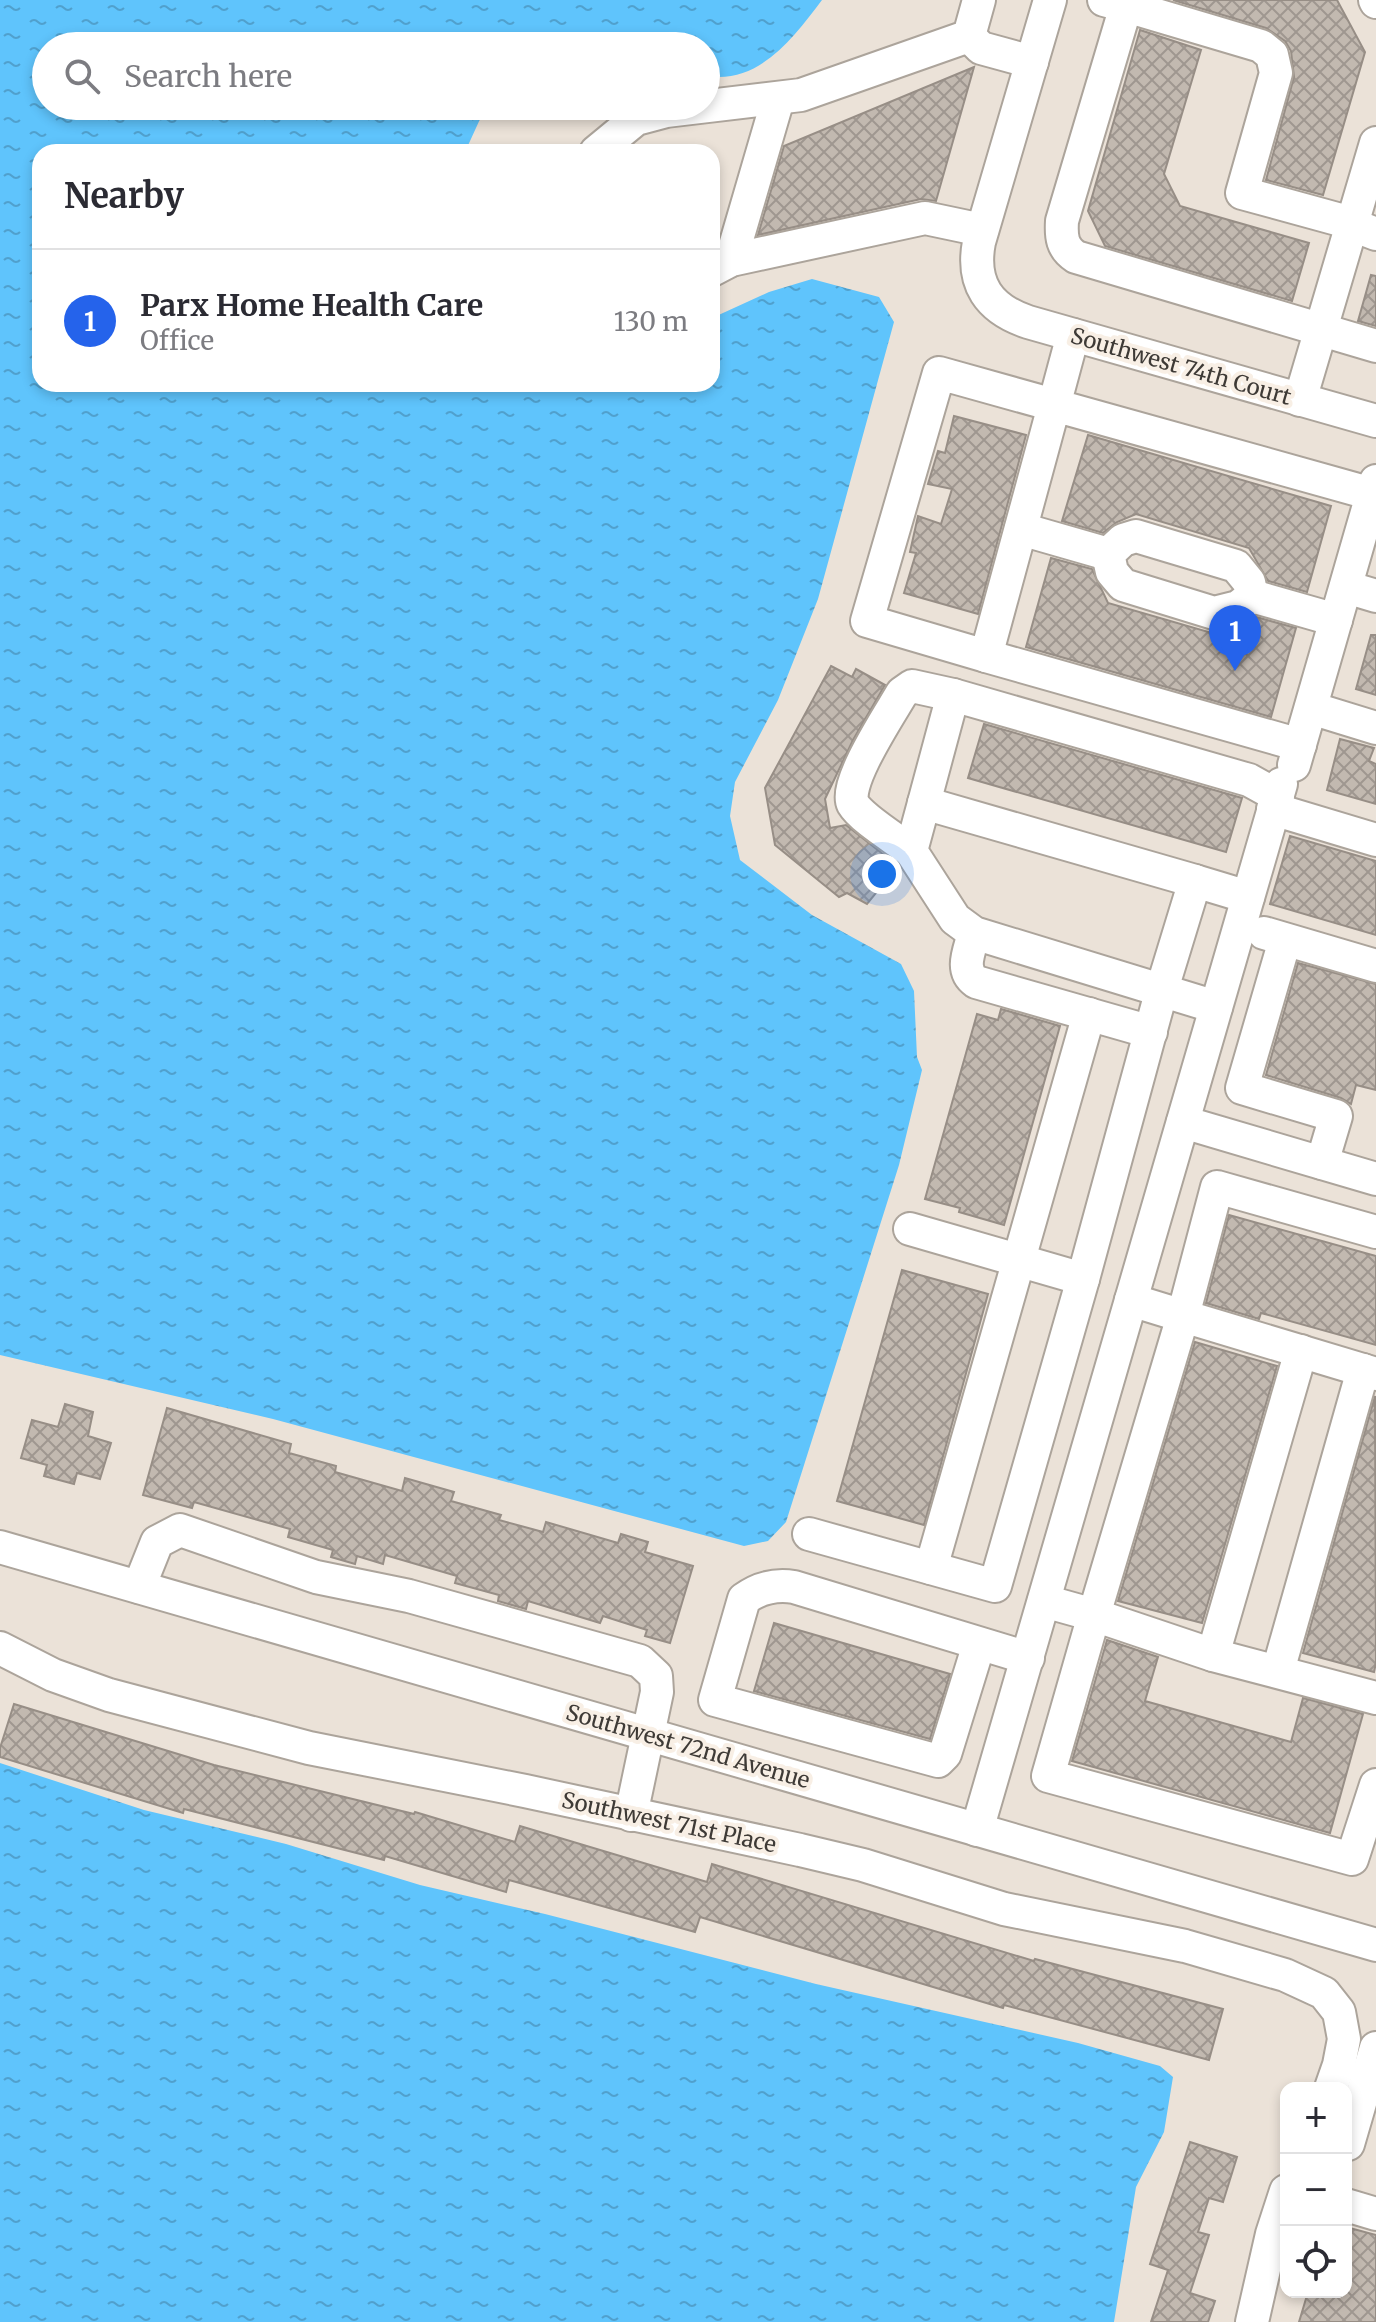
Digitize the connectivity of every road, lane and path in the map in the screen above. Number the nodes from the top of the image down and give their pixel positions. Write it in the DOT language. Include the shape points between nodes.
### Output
graph roads {
  1 [pos="979,0"];
  2 [pos="1050,0"];
  3 [pos="1119,2"];
  4 [pos="969,36"];
  5 [pos="1032,62"];
  6 [pos="778,99"];
  7 [pos="720,105"];
  8 [pos="635,120"];
  9 [pos="1376,143"];
  10 [pos="606,144"];
  11 [pos="982,230"];
  12 [pos="1364,230"];
  13 [pos="722,265"];
  14 [pos="1320,330"];
  15 [pos="1073,335"];
  16 [pos="1376,346"];
  17 [pos="1300,400"];
  18 [pos="1054,405"];
  19 [pos="1376,421"];
  20 [pos="1375,490"];
  21 [pos="1021,529"];
  22 [pos="1108,554"];
  23 [pos="1361,591"];
  24 [pos="1252,596"];
  25 [pos="1336,620"];
  26 [pos="986,656"];
  27 [pos="953,695"];
  28 [pos="1311,708"];
  29 [pos="1376,728"];
  30 [pos="1285,781"];
  31 [pos="924,803"];
  32 [pos="1376,840"];
  33 [pos="911,851"];
  34 [pos="1195,881"];
  35 [pos="1244,912"];
  36 [pos="974,933"];
  37 [pos="1285,940"];
  38 [pos="1376,966"];
  39 [pos="1162,989"];
  40 [pos="1216,1007"];
  41 [pos="1089,1014"];
  42 [pos="1151,1032"];
  43 [pos="1183,1122"];
  44 [pos="1322,1163"];
  45 [pos="1376,1179"];
  46 [pos="910,1229"];
  47 [pos="1376,1232"];
  48 [pos="1020,1261"];
  49 [pos="1083,1279"];
  50 [pos="1131,1300"];
  51 [pos="1183,1316"];
  52 [pos="1065,1343"];
  53 [pos="1301,1351"];
  54 [pos="1115,1356"];
  55 [pos="1370,1372"];
  56 [pos="1013,1521"];
  57 [pos="809,1534"];
  58 [pos="1063,1537"];
  59 [pos="0,1547"];
  60 [pos="931,1568"];
  61 [pos="139,1587"];
  62 [pos="1044,1601"];
  63 [pos="1094,1615"];
  64 [pos="979,1644"];
  65 [pos="0,1648"];
  66 [pos="1213,1655"];
  67 [pos="1028,1658"];
  68 [pos="1278,1671"];
  69 [pos="1376,1698"];
  70 [pos="650,1735"];
  71 [pos="1376,1785"];
  72 [pos="631,1815"];
  73 [pos="977,1830"];
  74 [pos="1376,1945"];
  75 [pos="1376,2048"];
  76 [pos="1333,2082"];
  77 [pos="1357,2149"];
  78 [pos="1352,2207"];
  79 [pos="1280,2209"];
  80 [pos="1376,2214"];
  81 [pos="1252,2322"];
  1 -- 4 [label="street"];
  2 -- 5 [label="street"];
  3 -- 12 [label="street" via="1267,50 1276,73 1242,193"];
  3 -- 14 [label="street" via="1062,221 1064,247 1076,257"];
  4 -- 5 [label="street" via="981,48"];
  4 -- 6 [label="street"];
  5 -- 11 [label="street"];
  6 -- 7 [label="street"];
  6 -- 13 [label="street"];
  8 -- 10 [label="street"];
  9 -- 12 [label="street"];
  11 -- 13 [label="street" via="925,218"];
  11 -- 15 [label="street, Southwest 74th Court" via="978,270 991,302 1017,319"];
  12 -- 14 [label="street"];
  14 -- 16 [label="street"];
  14 -- 17 [label="street"];
  15 -- 17 [label="street, Southwest 74th Court"];
  15 -- 18 [label="street"];
  17 -- 19 [label="street, Southwest 74th Court"];
  18 -- 20 [label="street"];
  18 -- 21 [label="street"];
  18 -- 26 [label="street" via="939,373 867,621"];
  20 -- 23 [label="street"];
  21 -- 22 [label="street"];
  21 -- 26 [label="street"];
  22 -- 24 [label="street" via="1123,540 1143,537 1236,566"];
  22 -- 24 [label="street" via="1112,572 1123,585 1214,613 1238,607"];
  23 -- 25 [label="street"];
  24 -- 25 [label="street"];
  25 -- 28 [label="street"];
  26 -- 30 [label="street"];
  27 -- 30 [label="street" via="1249,780"];
  27 -- 31 [label="street"];
  27 -- 33 [label="street" via="921,686 902,693 854,780 851,797 859,811"];
  28 -- 29 [label="street"];
  28 -- 30 [label="street"];
  30 -- 32 [label="street"];
  30 -- 35 [label="street"];
  31 -- 33 [label="street"];
  31 -- 34 [label="street"];
  33 -- 36 [label="street" via="955,919"];
  34 -- 35 [label="street"];
  34 -- 39 [label="street"];
  35 -- 37 [label="street"];
  35 -- 40 [label="street"];
  36 -- 39 [label="street"];
  36 -- 41 [label="street" via="965,968 976,982"];
  37 -- 38 [label="street"];
  37 -- 44 [label="street" via="1242,1088 1336,1116"];
  39 -- 40 [label="street"];
  39 -- 42 [label="street"];
  40 -- 43 [label="street"];
  41 -- 42 [label="street"];
  41 -- 48 [label="street"];
  42 -- 49 [label="street"];
  43 -- 44 [label="street"];
  43 -- 50 [label="street"];
  44 -- 45 [label="street"];
  46 -- 48 [label="street"];
  47 -- 51 [label="street" via="1217,1187"];
  48 -- 49 [label="street"];
  48 -- 60 [label="street"];
  49 -- 52 [label="street"];
  50 -- 51 [label="street"];
  50 -- 54 [label="street"];
  51 -- 53 [label="street"];
  51 -- 63 [label="street"];
  52 -- 54 [label="street"];
  52 -- 56 [label="street"];
  53 -- 55 [label="street"];
  53 -- 66 [label="street"];
  54 -- 58 [label="street"];
  55 -- 68 [label="street"];
  56 -- 58 [label="street"];
  56 -- 60 [label="street" via="995,1586"];
  57 -- 60 [label="street"];
  58 -- 62 [label="street"];
  59 -- 61 [label="street, Southwest 72nd Avenue"];
  61 -- 70 [label="street, Southwest 72nd Avenue"];
  61 -- 70 [label="street" via="157,1542 180,1530 316,1577 409,1596 640,1661 656,1676"];
  62 -- 63 [label="street"];
  62 -- 67 [label="street"];
  63 -- 66 [label="street"];
  63 -- 71 [label="street" via="1048,1776 1352,1859"];
  64 -- 64 [label="street" via="794,1587 769,1587 744,1599 715,1700 938,1761 945,1754"];
  64 -- 67 [label="street"];
  65 -- 72 [label="street, Southwest 71st Place" via="109,1695 309,1748"];
  66 -- 68 [label="street"];
  67 -- 73 [label="street"];
  68 -- 69 [label="street"];
  70 -- 72 [label="street"];
  70 -- 73 [label="street, Southwest 72nd Avenue"];
  72 -- 76 [label="street, Southwest 71st Place" via="863,1865 1028,1915 1185,1946 1299,1980 1334,2003 1343,2025"];
  73 -- 74 [label="street, Southwest 72nd Avenue"];
  75 -- 77 [label="street"];
  78 -- 80 [label="street"];
  79 -- 81 [label="street"];
}
